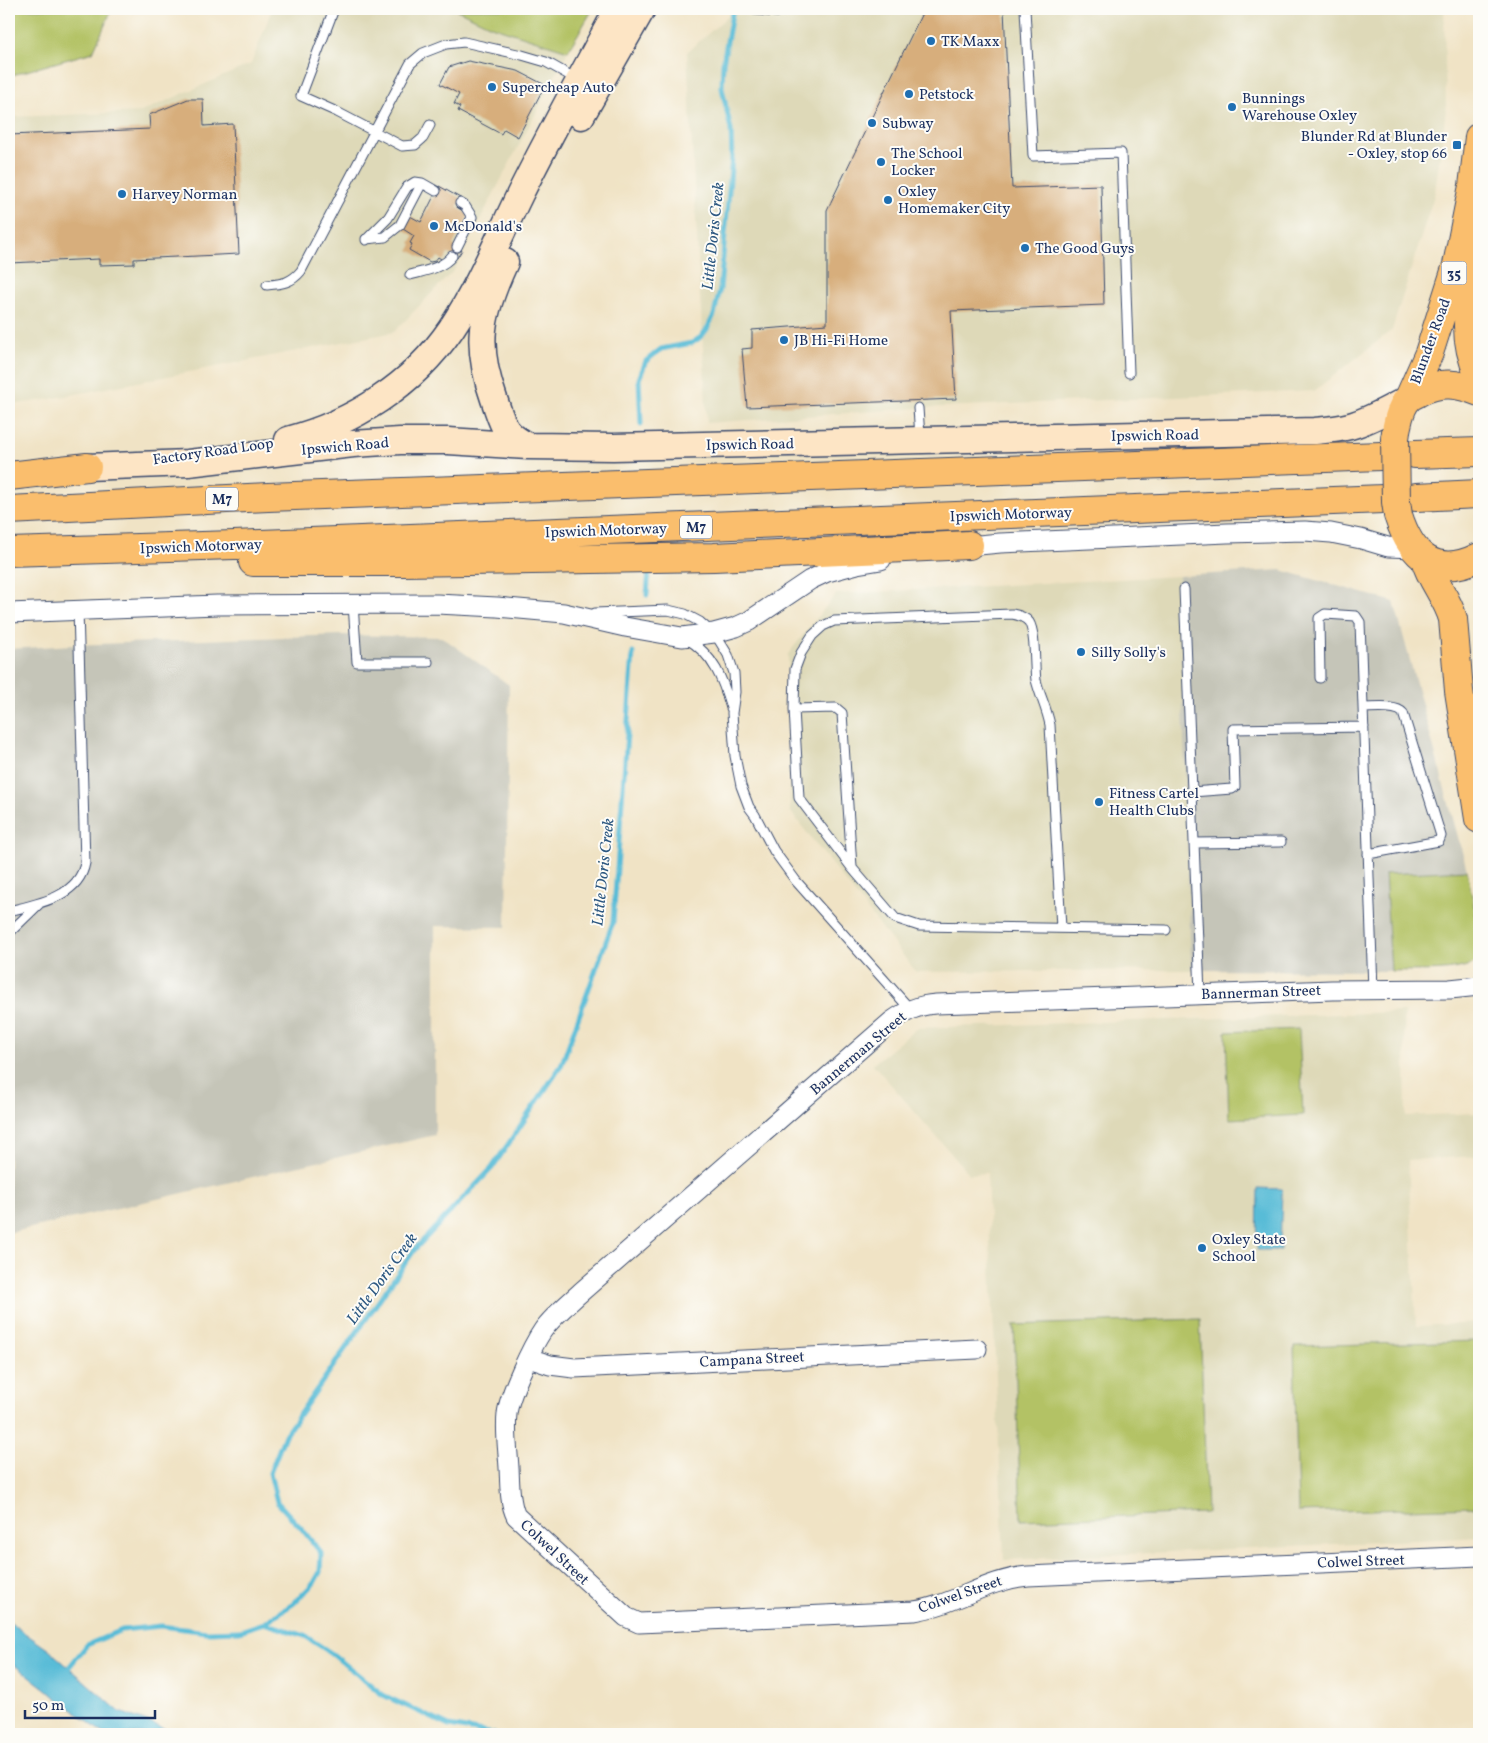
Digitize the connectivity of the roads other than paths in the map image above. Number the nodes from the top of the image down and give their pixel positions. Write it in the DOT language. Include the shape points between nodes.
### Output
graph roads {
  1 [pos="334,9"];
  2 [pos="618,9"];
  3 [pos="642,9"];
  4 [pos="747,9"];
  5 [pos="753,9"];
  6 [pos="785,9"];
  7 [pos="1025,9"];
  8 [pos="587,86"];
  9 [pos="430,125"];
  10 [pos="376,132"];
  11 [pos="1479,137"];
  12 [pos="422,183"];
  13 [pos="436,191"];
  14 [pos="460,203"];
  15 [pos="457,247"];
  16 [pos="452,256"];
  17 [pos="1479,266"];
  18 [pos="410,275"];
  19 [pos="267,285"];
  20 [pos="1129,373"];
  21 [pos="1479,376"];
  22 [pos="1479,392"];
  23 [pos="1408,399"];
  24 [pos="918,408"];
  25 [pos="920,440"];
  26 [pos="528,446"];
  27 [pos="1397,450"];
  28 [pos="1479,452"];
  29 [pos="87,467"];
  30 [pos="9,476"];
  31 [pos="1479,494"];
  32 [pos="1399,504"];
  33 [pos="9,510"];
  34 [pos="969,545"];
  35 [pos="9,552"];
  36 [pos="1420,554"];
  37 [pos="1479,557"];
  38 [pos="9,568"];
  39 [pos="1184,589"];
  40 [pos="353,604"];
  41 [pos="78,609"];
  42 [pos="9,613"];
  43 [pos="564,613"];
  44 [pos="714,634"];
  45 [pos="682,637"];
  46 [pos="428,662"];
  47 [pos="1320,678"];
  48 [pos="1363,708"];
  49 [pos="794,709"];
  50 [pos="732,713"];
  51 [pos="1364,727"];
  52 [pos="1192,792"];
  53 [pos="1479,819"];
  54 [pos="1281,842"];
  55 [pos="1194,843"];
  56 [pos="1368,854"];
  57 [pos="852,868"];
  58 [pos="40,903"];
  59 [pos="9,911"];
  60 [pos="1061,928"];
  61 [pos="1166,930"];
  62 [pos="9,933"];
  63 [pos="1479,986"];
  64 [pos="1373,990"];
  65 [pos="1200,994"];
  66 [pos="910,1009"];
  67 [pos="977,1349"];
  68 [pos="529,1358"];
  69 [pos="514,1511"];
  70 [pos="1479,1556"];
  1 -- 10 [label="lane" via="301,96"];
  2 -- 8 [label="main road, Factory Road Loop"];
  3 -- 8 [label="main road, Factory Road Loop"];
  4 -- 5 [label="lane"];
  5 -- 6 [label="lane" via="777,12"];
  7 -- 20 [label="lane" via="1033,156 1121,153"];
  8 -- 10 [label="lane" via="546,62 464,42 446,44 423,53 410,64"];
  8 -- 26 [label="main road, Factory Road Loop" via="496,282 483,327 483,364 501,419 510,435"];
  8 -- 29 [label="main road, Factory Road Loop" via="520,193 465,306 437,347 398,386 359,412 305,436 262,445"];
  9 -- 10 [label="lane" via="415,146 402,146"];
  10 -- 19 [label="lane" via="301,271 294,279 282,284"];
  11 -- 23 [label="main road, Blunder Road / 35" via="1457,265 1429,353"];
  12 -- 12 [label="lane" via="400,225 385,237 366,240 388,218 406,187 415,182"];
  12 -- 13 [label="lane"];
  14 -- 15 [label="lane" via="472,217"];
  16 -- 18 [label="lane" via="439,266"];
  17 -- 21 [label="main road, Blunder Road / 35" via="1468,319 1470,348"];
  21 -- 22 [label="main road, Blunder Road / 35"];
  22 -- 23 [label="main road" via="1459,385 1441,384"];
  23 -- 25 [label="main road, Ipswich Road" via="1355,425 1315,431"];
  23 -- 27 [label="main road, 35" via="1398,420"];
  24 -- 25 [label="lane"];
  25 -- 26 [label="main road, Ipswich Road"];
  26 -- 29 [label="main road, Ipswich Road" via="400,441 188,463"];
  27 -- 28 [label="main road, M7"];
  27 -- 32 [label="main road, 35, bridge" via="1396,502"];
  27 -- 33 [label="main road, M7"];
  29 -- 30 [label="main road"];
  31 -- 32 [label="main road, Ipswich Motorway / M7"];
  32 -- 35 [label="main road, Ipswich Motorway / M7"];
  32 -- 36 [label="main road, 35" via="1402,528"];
  34 -- 36 [label="street" via="1305,531 1361,539"];
  34 -- 38 [label="main road" via="714,557"];
  34 -- 44 [label="street" via="827,572 749,621"];
  36 -- 37 [label="main road" via="1435,563 1461,564"];
  36 -- 53 [label="main road, 35" via="1453,619 1459,691"];
  39 -- 52 [label="lane"];
  40 -- 41 [label="street"];
  40 -- 43 [label="street" via="497,607"];
  40 -- 46 [label="lane" via="357,662"];
  41 -- 42 [label="street"];
  41 -- 58 [label="lane" via="84,872 71,888"];
  43 -- 44 [label="lane" via="668,610 685,614"];
  43 -- 45 [label="street"];
  44 -- 45 [label="street"];
  44 -- 50 [label="lane" via="724,644 734,673"];
  45 -- 50 [label="lane" via="713,664 723,681"];
  47 -- 48 [label="lane" via="1320,618 1325,614 1356,616 1360,622"];
  48 -- 51 [label="lane"];
  48 -- 56 [label="lane" via="1393,708 1403,713 1441,836 1439,841"];
  49 -- 57 [label="lane" via="799,798"];
  49 -- 57 [label="lane" via="836,708 842,713"];
  49 -- 60 [label="lane" via="795,670 800,653 812,636 834,621 1012,614 1029,622 1036,679 1050,725"];
  50 -- 66 [label="lane" via="742,786 749,807 774,851 796,882"];
  51 -- 52 [label="lane" via="1233,729 1235,787"];
  51 -- 56 [label="lane"];
  52 -- 55 [label="lane"];
  54 -- 55 [label="lane"];
  55 -- 65 [label="lane"];
  56 -- 64 [label="lane"];
  57 -- 60 [label="lane" via="887,910 906,922 920,926"];
  58 -- 59 [label="lane"];
  58 -- 62 [label="lane"];
  60 -- 61 [label="lane"];
  63 -- 64 [label="street, Bannerman Street"];
  64 -- 65 [label="street, Bannerman Street"];
  65 -- 66 [label="street, Bannerman Street" via="936,1004"];
  66 -- 68 [label="street, Bannerman Street" via="892,1021 581,1292 543,1330"];
  67 -- 68 [label="street, Campana Street" via="574,1368"];
  68 -- 69 [label="street, Bannerman Street" via="509,1404 507,1421"];
  69 -- 70 [label="street, Colwel Street" via="626,1617 645,1623 920,1610 1012,1577"];
}
